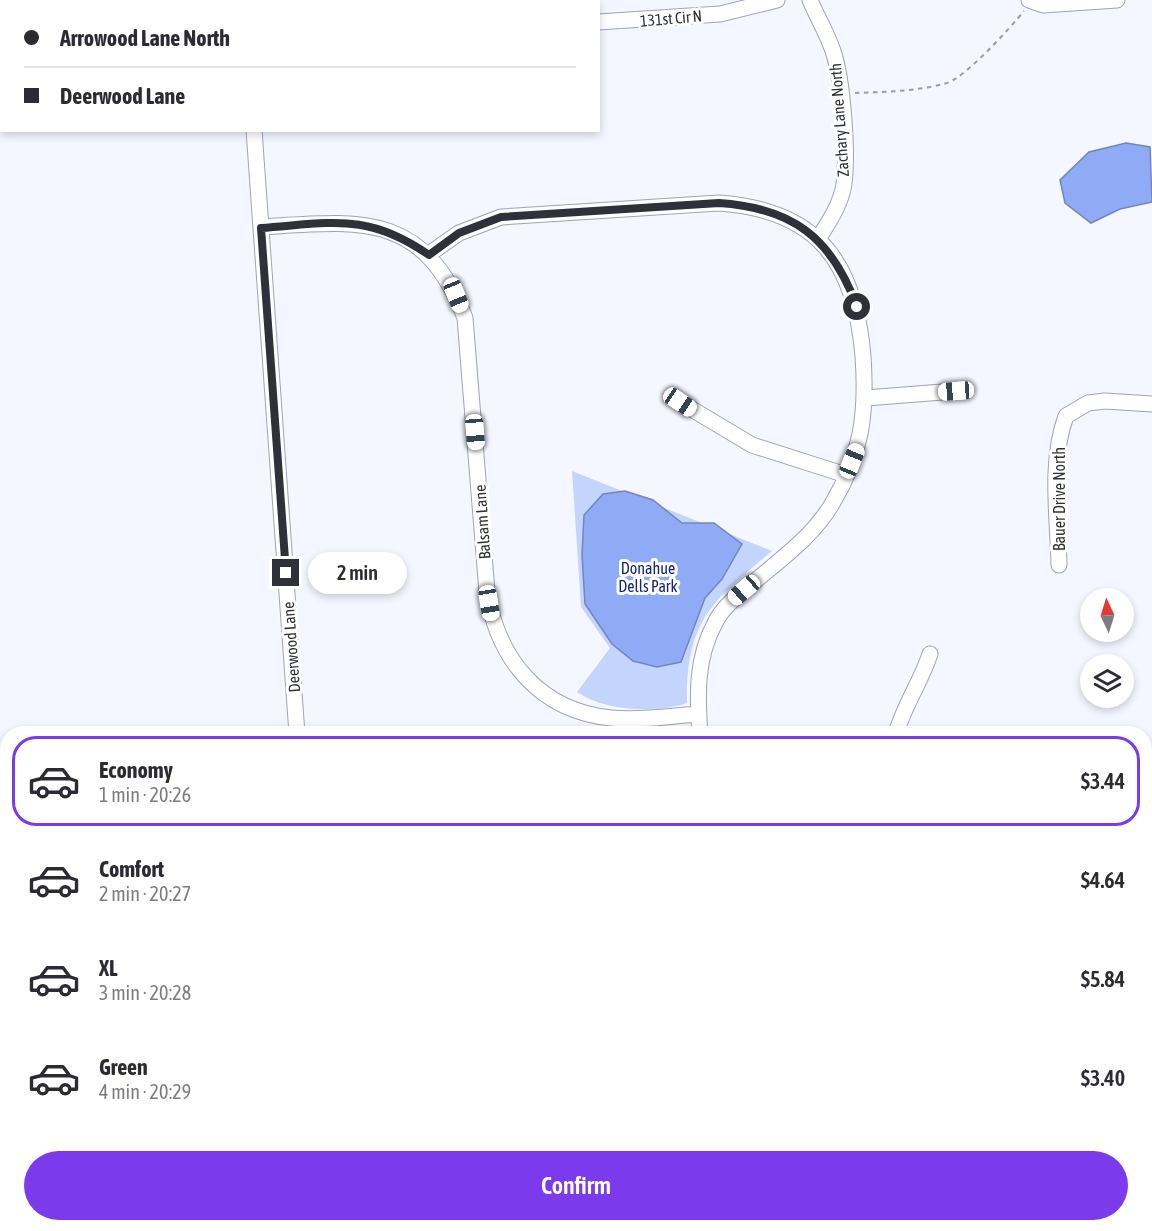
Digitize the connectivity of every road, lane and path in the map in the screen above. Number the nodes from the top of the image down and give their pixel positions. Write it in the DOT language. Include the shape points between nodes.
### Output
graph roads {
  1 [pos="777,0"];
  2 [pos="810,0"];
  3 [pos="1117,0"];
  4 [pos="1030,1"];
  5 [pos="600,22"];
  6 [pos="840,93"];
  7 [pos="254,132"];
  8 [pos="261,228"];
  9 [pos="818,238"];
  10 [pos="429,255"];
  11 [pos="956,391"];
  12 [pos="866,398"];
  13 [pos="680,402"];
  14 [pos="1152,404"];
  15 [pos="846,475"];
  16 [pos="1059,565"];
  17 [pos="930,654"];
  18 [pos="699,714"];
  19 [pos="296,726"];
  20 [pos="700,726"];
  21 [pos="898,726"];
  22 [pos="0,975"];
  23 [pos="0,990"];
  1 -- 5 [label="street, 131st Cir N" via="720,14"];
  2 -- 6 [label="street, Zachary Lane North" via="833,51"];
  3 -- 4 [label="street" via="1043,5"];
  4 -- 6 [label="path" via="1012,26 948,83 905,90"];
  6 -- 9 [label="street, Zachary Lane North" via="844,185 831,219"];
  7 -- 8 [label="street, Deerwood Lane"];
  8 -- 10 [label="street" via="362,223 386,229"];
  8 -- 19 [label="street, Deerwood Lane"];
  9 -- 10 [label="street" via="772,212 719,203 501,217 459,233"];
  9 -- 12 [label="street" via="848,282 857,307"];
  10 -- 18 [label="street, Balsam Lane" via="456,295 465,318 487,592 498,638 510,659 545,694 589,715 625,719"];
  11 -- 12 [label="street"];
  12 -- 15 [label="street" via="858,446"];
  13 -- 15 [label="street" via="752,445"];
  14 -- 16 [label="street, Bauer Drive North" via="1088,403 1066,416 1056,478"];
  15 -- 18 [label="street" via="832,505 814,528 728,604 716,621 705,642 699,667"];
  17 -- 21 [label="street"];
  18 -- 20 [label="street"];
  22 -- 23 [label="street"];
}
